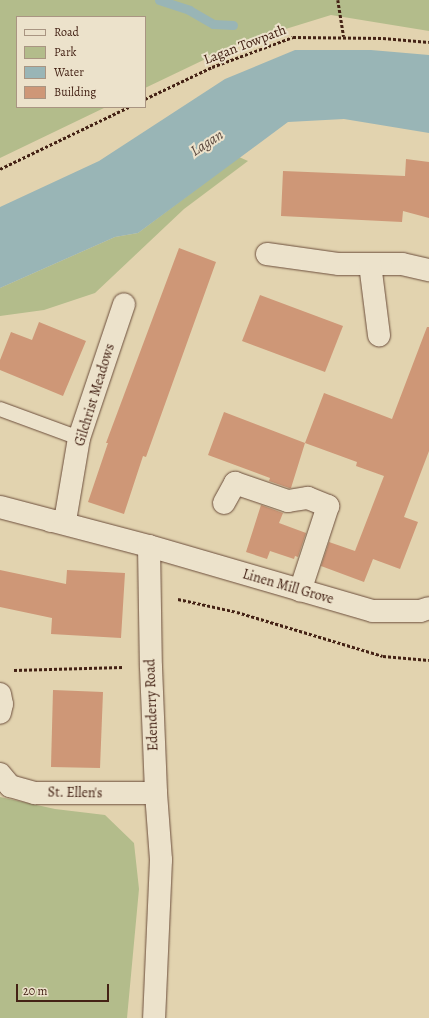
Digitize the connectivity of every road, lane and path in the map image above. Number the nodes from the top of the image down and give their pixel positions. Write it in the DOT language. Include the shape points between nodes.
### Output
graph roads {
  1 [pos="338,0"];
  2 [pos="344,37"];
  3 [pos="429,42"];
  4 [pos="146,99"];
  5 [pos="127,108"];
  6 [pos="0,169"];
  7 [pos="267,254"];
  8 [pos="370,264"];
  9 [pos="429,270"];
  10 [pos="124,304"];
  11 [pos="379,335"];
  12 [pos="0,409"];
  13 [pos="79,438"];
  14 [pos="224,503"];
  15 [pos="0,508"];
  16 [pos="51,521"];
  17 [pos="149,546"];
  18 [pos="300,591"];
  19 [pos="150,593"];
  20 [pos="429,608"];
  21 [pos="429,660"];
  22 [pos="151,666"];
  23 [pos="8,670"];
  24 [pos="0,694"];
  25 [pos="0,713"];
  26 [pos="0,774"];
  27 [pos="156,793"];
  28 [pos="154,1018"];
  1 -- 2 [label="path"];
  2 -- 3 [label="path, Lagan Towpath"];
  2 -- 4 [label="path, Lagan Towpath" via="293,37 212,68"];
  5 -- 6 [label="path"];
  7 -- 8 [label="street" via="339,264"];
  8 -- 9 [label="street" via="402,264"];
  8 -- 11 [label="street"];
  10 -- 13 [label="street, Gilchrist Meadows"];
  12 -- 13 [label="lane"];
  13 -- 16 [label="street, Gilchrist Meadows" via="65,521"];
  14 -- 18 [label="street" via="235,483 288,501 308,498 328,506"];
  15 -- 16 [label="street"];
  16 -- 17 [label="street"];
  17 -- 18 [label="street, Linen Mill Grove"];
  17 -- 19 [label="street, Edenderry Road"];
  18 -- 20 [label="street, Linen Mill Grove" via="373,611 420,611"];
  19 -- 21 [label="path" via="237,612 383,656"];
  19 -- 22 [label="street, Edenderry Road"];
  22 -- 23 [label="path"];
  22 -- 27 [label="street, Edenderry Road"];
  24 -- 25 [label="street"];
  26 -- 27 [label="street, St. Ellen's" via="10,786 35,793"];
  27 -- 28 [label="street, Edenderry Road" via="161,860"];
}
